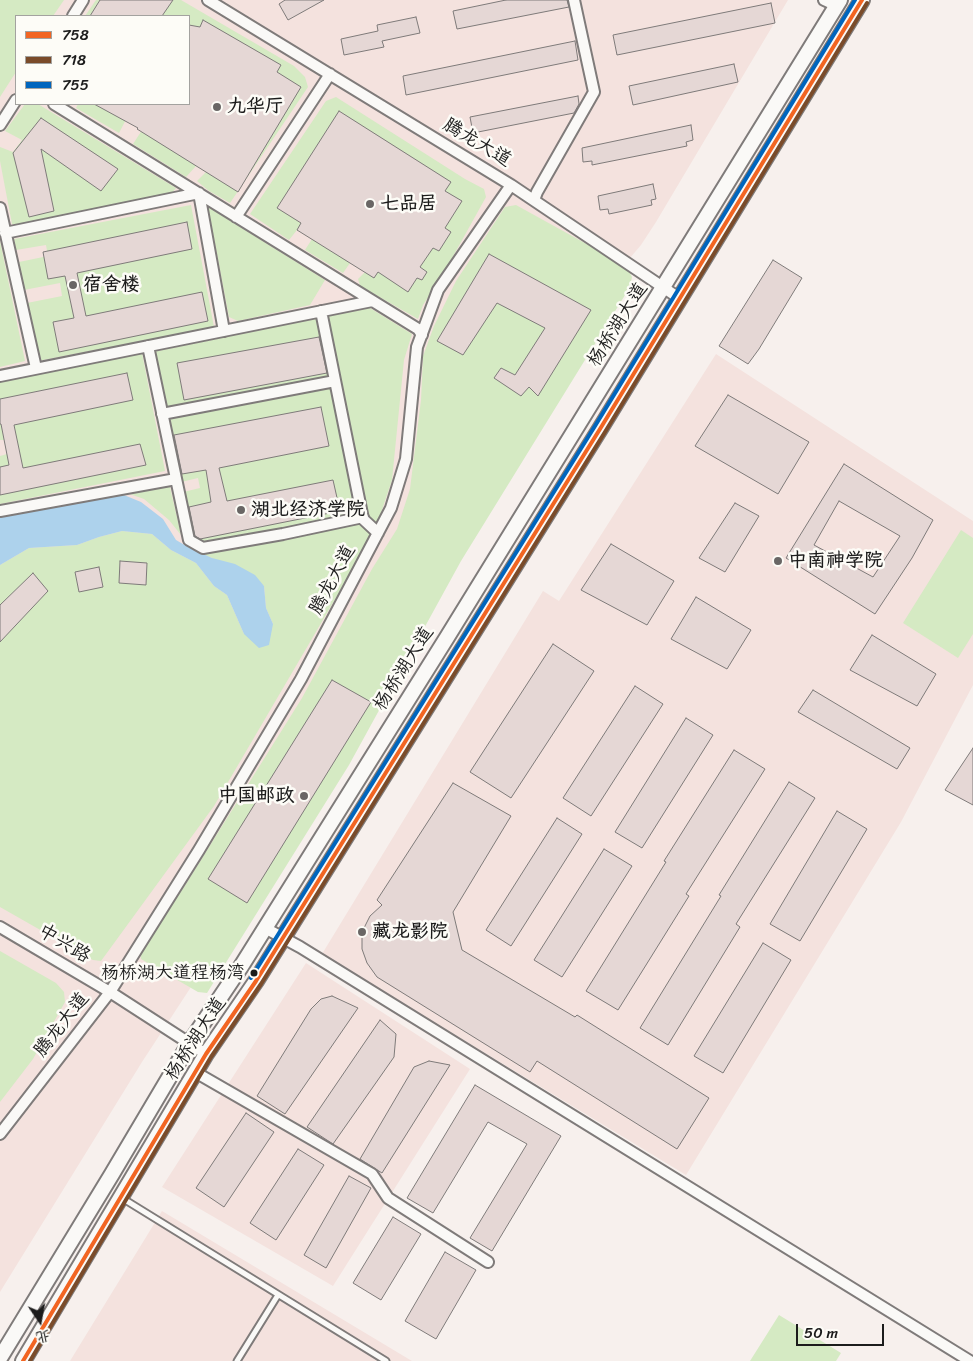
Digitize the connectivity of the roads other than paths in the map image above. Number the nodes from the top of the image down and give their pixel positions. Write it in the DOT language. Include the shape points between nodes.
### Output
graph roads {
  1 [pos="84,0"];
  2 [pos="208,0"];
  3 [pos="574,0"];
  4 [pos="824,0"];
  5 [pos="862,0"];
  6 [pos="839,3"];
  7 [pos="74,15"];
  8 [pos="330,74"];
  9 [pos="15,102"];
  10 [pos="56,105"];
  11 [pos="0,125"];
  12 [pos="511,185"];
  13 [pos="199,194"];
  14 [pos="534,200"];
  15 [pos="0,208"];
  16 [pos="236,217"];
  17 [pos="6,233"];
  18 [pos="664,287"];
  19 [pos="679,298"];
  20 [pos="372,301"];
  21 [pos="321,311"];
  22 [pos="224,331"];
  23 [pos="422,336"];
  24 [pos="148,346"];
  25 [pos="36,368"];
  26 [pos="0,376"];
  27 [pos="335,382"];
  28 [pos="162,414"];
  29 [pos="176,479"];
  30 [pos="0,511"];
  31 [pos="363,517"];
  32 [pos="378,533"];
  33 [pos="0,927"];
  34 [pos="265,928"];
  35 [pos="283,938"];
  36 [pos="110,992"];
  37 [pos="189,1044"];
  38 [pos="206,1054"];
  39 [pos="195,1072"];
  40 [pos="0,1134"];
  41 [pos="121,1198"];
  42 [pos="488,1262"];
  43 [pos="278,1295"];
  44 [pos="0,1358"];
  45 [pos="24,1361"];
  46 [pos="237,1361"];
  47 [pos="385,1361"];
  48 [pos="970,1361"];
  1 -- 7 [label="street"];
  2 -- 8 [label="street, 腾龙大道"];
  3 -- 14 [label="street" via="594,92"];
  4 -- 6 [label="street"];
  5 -- 19 [label="main road, 杨桥湖大道"];
  6 -- 18 [label="main road, 杨桥湖大道"];
  8 -- 12 [label="street, 腾龙大道"];
  8 -- 16 [label="street"];
  9 -- 11 [label="street"];
  10 -- 13 [label="street"];
  12 -- 14 [label="street"];
  12 -- 23 [label="street, 腾龙大道" via="438,290"];
  13 -- 16 [label="street"];
  13 -- 17 [label="street"];
  13 -- 22 [label="street"];
  14 -- 18 [label="street"];
  15 -- 17 [label="street"];
  16 -- 20 [label="street"];
  17 -- 25 [label="street"];
  18 -- 19 [label="street"];
  18 -- 34 [label="main road, 杨桥湖大道"];
  19 -- 35 [label="main road, 杨桥湖大道"];
  20 -- 21 [label="street"];
  20 -- 23 [label="street" via="418,329"];
  21 -- 22 [label="street"];
  21 -- 27 [label="street"];
  22 -- 24 [label="street"];
  23 -- 32 [label="street, 腾龙大道" via="417,347 406,459 391,508"];
  24 -- 25 [label="street"];
  24 -- 28 [label="street"];
  25 -- 26 [label="street"];
  27 -- 28 [label="street"];
  27 -- 31 [label="street"];
  28 -- 29 [label="street"];
  29 -- 30 [label="street"];
  29 -- 31 [label="street" via="189,540 203,548"];
  31 -- 32 [label="street"];
  32 -- 36 [label="street, 腾龙大道" via="301,679"];
  33 -- 36 [label="street, 中兴路"];
  34 -- 35 [label="street"];
  34 -- 37 [label="main road, 杨桥湖大道"];
  35 -- 38 [label="main road, 杨桥湖大道"];
  35 -- 48 [label="street"];
  36 -- 37 [label="street, 中兴路"];
  36 -- 40 [label="street, 腾龙大道"];
  37 -- 38 [label="street, 中兴路"];
  37 -- 44 [label="main road, 杨桥湖大道"];
  38 -- 39 [label="main road, 杨桥湖大道"];
  39 -- 41 [label="main road, 杨桥湖大道"];
  39 -- 42 [label="street" via="372,1174 388,1198"];
  41 -- 43 [label="lane"];
  41 -- 45 [label="main road, 杨桥湖大道"];
  43 -- 46 [label="lane"];
  43 -- 47 [label="lane"];
}
